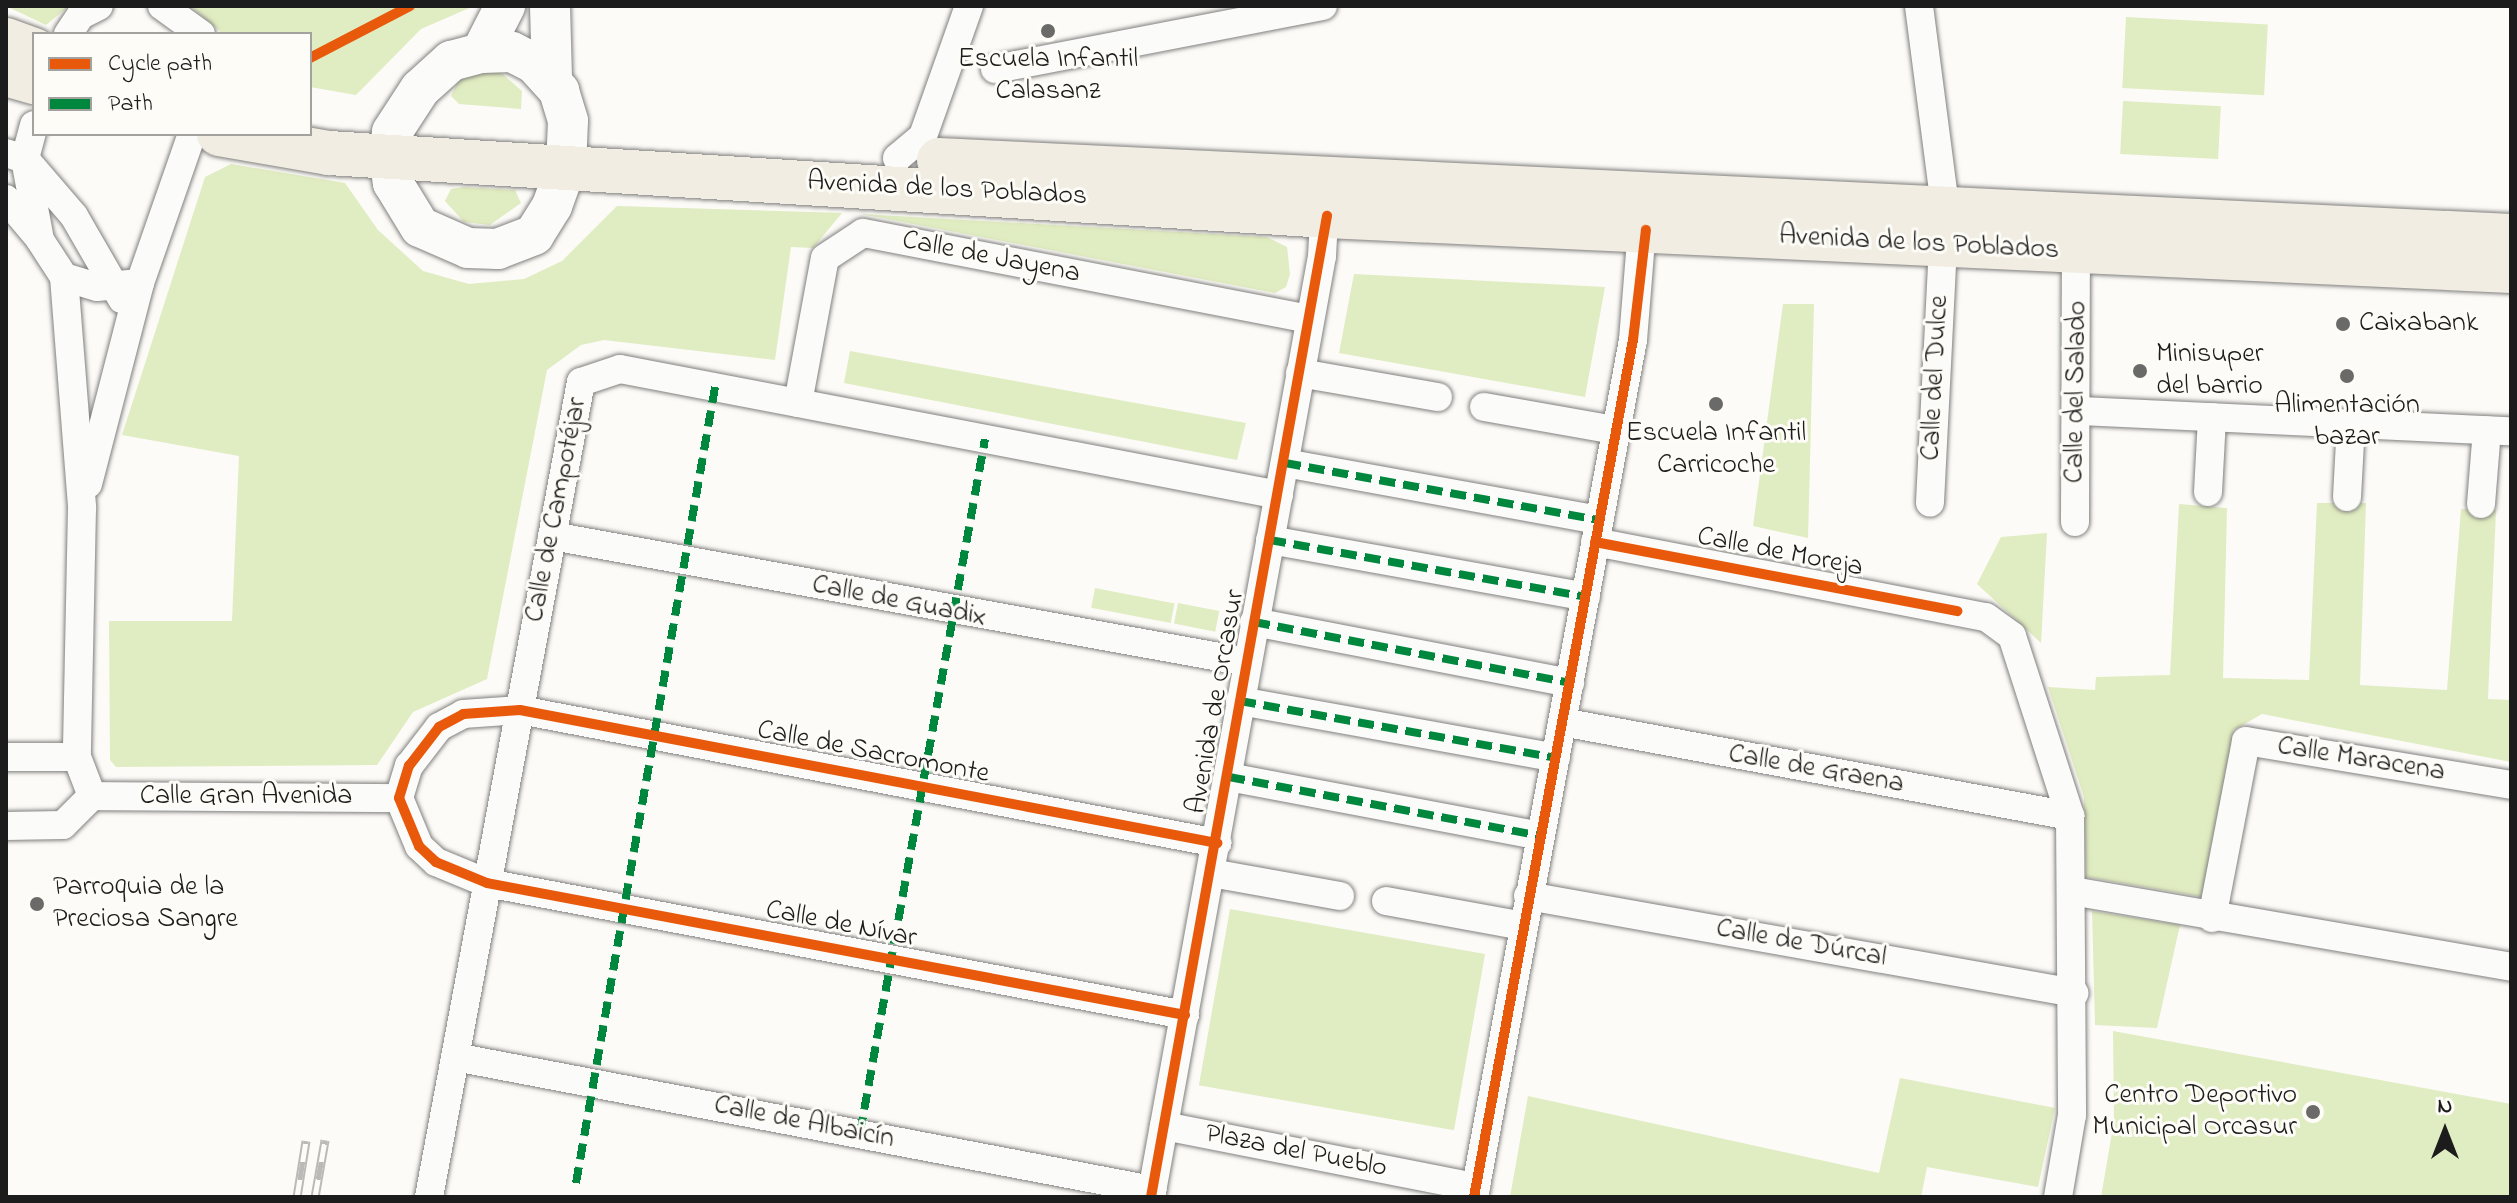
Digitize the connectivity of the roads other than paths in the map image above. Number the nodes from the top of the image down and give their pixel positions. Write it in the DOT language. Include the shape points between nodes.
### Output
graph roads {
  1 [pos="99,6"];
  2 [pos="162,6"];
  3 [pos="505,6"];
  4 [pos="550,6"];
  5 [pos="969,6"];
  6 [pos="1323,6"];
  7 [pos="1919,6"];
  8 [pos="69,32"];
  9 [pos="198,32"];
  10 [pos="6,40"];
  11 [pos="32,49"];
  12 [pos="481,53"];
  13 [pos="995,69"];
  14 [pos="6,74"];
  15 [pos="552,79"];
  16 [pos="32,81"];
  17 [pos="312,125"];
  18 [pos="32,128"];
  19 [pos="191,136"];
  20 [pos="250,136"];
  21 [pos="390,145"];
  22 [pos="566,153"];
  23 [pos="15,156"];
  24 [pos="897,158"];
  25 [pos="1309,175"];
  26 [pos="1375,178"];
  27 [pos="1621,189"];
  28 [pos="6,199"];
  29 [pos="1327,216"];
  30 [pos="1944,225"];
  31 [pos="1646,230"];
  32 [pos="2075,233"];
  33 [pos="2511,236"];
  34 [pos="40,240"];
  35 [pos="2511,271"];
  36 [pos="64,277"];
  37 [pos="129,285"];
  38 [pos="1310,319"];
  39 [pos="1300,373"];
  40 [pos="1438,397"];
  41 [pos="798,403"];
  42 [pos="1484,407"];
  43 [pos="2079,411"];
  44 [pos="2212,417"];
  45 [pos="2351,423"];
  46 [pos="1615,430"];
  47 [pos="2499,430"];
  48 [pos="1285,463"];
  49 [pos="2208,492"];
  50 [pos="1279,495"];
  51 [pos="2347,497"];
  52 [pos="1930,503"];
  53 [pos="2481,504"];
  54 [pos="82,508"];
  55 [pos="2075,522"];
  56 [pos="1596,531"];
  57 [pos="552,536"];
  58 [pos="1270,540"];
  59 [pos="1586,597"];
  60 [pos="1254,622"];
  61 [pos="1247,662"];
  62 [pos="1570,683"];
  63 [pos="1240,701"];
  64 [pos="520,710"];
  65 [pos="1562,722"];
  66 [pos="6,757"];
  67 [pos="77,757"];
  68 [pos="1556,758"];
  69 [pos="1229,777"];
  70 [pos="2511,785"];
  71 [pos="92,796"];
  72 [pos="399,798"];
  73 [pos="2070,816"];
  74 [pos="6,826"];
  75 [pos="1540,836"];
  76 [pos="1217,843"];
  77 [pos="1211,873"];
  78 [pos="487,883"];
  79 [pos="2072,891"];
  80 [pos="1340,896"];
  81 [pos="1528,896"];
  82 [pos="1386,901"];
  83 [pos="2212,918"];
  84 [pos="1523,926"];
  85 [pos="2511,967"];
  86 [pos="2074,993"];
  87 [pos="1185,1015"];
  88 [pos="455,1057"];
  89 [pos="1164,1126"];
  90 [pos="1475,1192"];
  91 [pos="1151,1193"];
  92 [pos="429,1197"];
  93 [pos="2058,1197"];
  1 -- 8 [label="street" via="81,15"];
  2 -- 9 [label="street"];
  3 -- 12 [label="street"];
  4 -- 15 [label="street"];
  5 -- 24 [label="street" via="923,136"];
  6 -- 13 [label="street"];
  7 -- 30 [label="street, Calle del Dulce"];
  10 -- 11 [label="main road"];
  12 -- 15 [label="street" via="521,55"];
  12 -- 21 [label="street" via="451,61 429,79"];
  14 -- 16 [label="main road"];
  15 -- 22 [label="street"];
  17 -- 21 [label="main road, Avenida de los Poblados"];
  18 -- 23 [label="street"];
  19 -- 37 [label="street"];
  20 -- 21 [label="main road, Avenida de los Poblados"];
  21 -- 22 [label="main road, Avenida de los Poblados"];
  21 -- 22 [label="street" via="393,183 420,227 468,248 498,249 534,235"];
  22 -- 24 [label="main road, Avenida de los Poblados"];
  22 -- 29 [label="main road, Avenida de los Poblados"];
  23 -- 34 [label="street"];
  23 -- 37 [label="street" via="74,216"];
  24 -- 25 [label="main road, Avenida de los Poblados"];
  25 -- 26 [label="main road, Avenida de los Poblados"];
  25 -- 29 [label="street"];
  26 -- 27 [label="main road, Avenida de los Poblados"];
  26 -- 29 [label="street"];
  27 -- 30 [label="main road, Avenida de los Poblados"];
  27 -- 31 [label="street" via="1641,204"];
  28 -- 34 [label="street"];
  29 -- 31 [label="main road, Avenida de los Poblados"];
  29 -- 38 [label="street, Avenida de Orcasur"];
  30 -- 31 [label="main road, Avenida de los Poblados"];
  30 -- 32 [label="main road, Avenida de los Poblados"];
  30 -- 52 [label="street, Calle del Dulce"];
  31 -- 46 [label="street"];
  32 -- 33 [label="main road, Avenida de los Poblados"];
  32 -- 35 [label="main road, Avenida de los Poblados"];
  32 -- 43 [label="street, Calle del Salado"];
  34 -- 36 [label="street"];
  36 -- 37 [label="street"];
  36 -- 54 [label="street"];
  37 -- 54 [label="street" via="129,324"];
  38 -- 39 [label="street, Avenida de Orcasur"];
  38 -- 41 [label="street, Calle de Jayena" via="863,233 825,258"];
  39 -- 40 [label="street"];
  39 -- 48 [label="street, Avenida de Orcasur"];
  41 -- 50 [label="street, Calle de Campotéjar"];
  41 -- 57 [label="street, Calle de Campotéjar" via="620,369 581,382"];
  42 -- 46 [label="street"];
  43 -- 44 [label="street"];
  43 -- 55 [label="street, Calle del Salado"];
  44 -- 45 [label="street"];
  44 -- 49 [label="street"];
  45 -- 47 [label="street"];
  45 -- 51 [label="street"];
  46 -- 56 [label="street"];
  47 -- 53 [label="street"];
  48 -- 50 [label="street, Avenida de Orcasur"];
  48 -- 56 [label="street"];
  50 -- 58 [label="street, Avenida de Orcasur"];
  54 -- 67 [label="street"];
  56 -- 59 [label="street"];
  56 -- 73 [label="street, Calle de Moreja" via="1986,617 2012,636"];
  57 -- 61 [label="street, Calle de Guadix"];
  57 -- 64 [label="street, Calle de Campotéjar"];
  58 -- 59 [label="street"];
  58 -- 60 [label="street, Avenida de Orcasur"];
  59 -- 62 [label="street"];
  60 -- 61 [label="street, Avenida de Orcasur"];
  60 -- 62 [label="street, Avenida de Orcasur"];
  61 -- 63 [label="street, Avenida de Orcasur"];
  62 -- 65 [label="street"];
  63 -- 68 [label="street, Avenida de Orcasur"];
  63 -- 69 [label="street, Avenida de Orcasur"];
  64 -- 72 [label="street" via="463,714 439,727 416,754"];
  64 -- 76 [label="street, Calle de Sacromonte"];
  64 -- 78 [label="street, Calle de Campotéjar"];
  65 -- 68 [label="street"];
  65 -- 73 [label="street, Calle de Graena"];
  66 -- 67 [label="street"];
  67 -- 71 [label="street"];
  68 -- 75 [label="street"];
  69 -- 75 [label="street, Avenida de Orcasur"];
  69 -- 76 [label="street, Avenida de Orcasur"];
  70 -- 83 [label="street, Calle Maracena" via="2246,741"];
  71 -- 72 [label="street, Calle Gran Avenida"];
  71 -- 74 [label="street" via="63,825"];
  72 -- 78 [label="street" via="419,846 436,862"];
  73 -- 79 [label="street, Calle de Moreja"];
  75 -- 81 [label="street"];
  76 -- 77 [label="street, Avenida de Orcasur"];
  77 -- 80 [label="street"];
  77 -- 87 [label="street, Avenida de Orcasur"];
  78 -- 87 [label="street, Calle de Nívar"];
  78 -- 88 [label="street, Calle de Campotéjar"];
  79 -- 83 [label="street"];
  79 -- 86 [label="street, Calle de Moreja"];
  81 -- 84 [label="street"];
  81 -- 86 [label="street, Calle de Dúrcal"];
  82 -- 84 [label="street"];
  83 -- 85 [label="street"];
  84 -- 90 [label="street"];
  86 -- 93 [label="street, Calle de Moreja" via="2072,1115"];
  87 -- 89 [label="street, Avenida de Orcasur"];
  88 -- 91 [label="street, Calle de Albaicín"];
  88 -- 92 [label="street, Calle de Campotéjar"];
  89 -- 90 [label="street, Plaza del Pueblo"];
  89 -- 91 [label="street, Avenida de Orcasur"];
}
